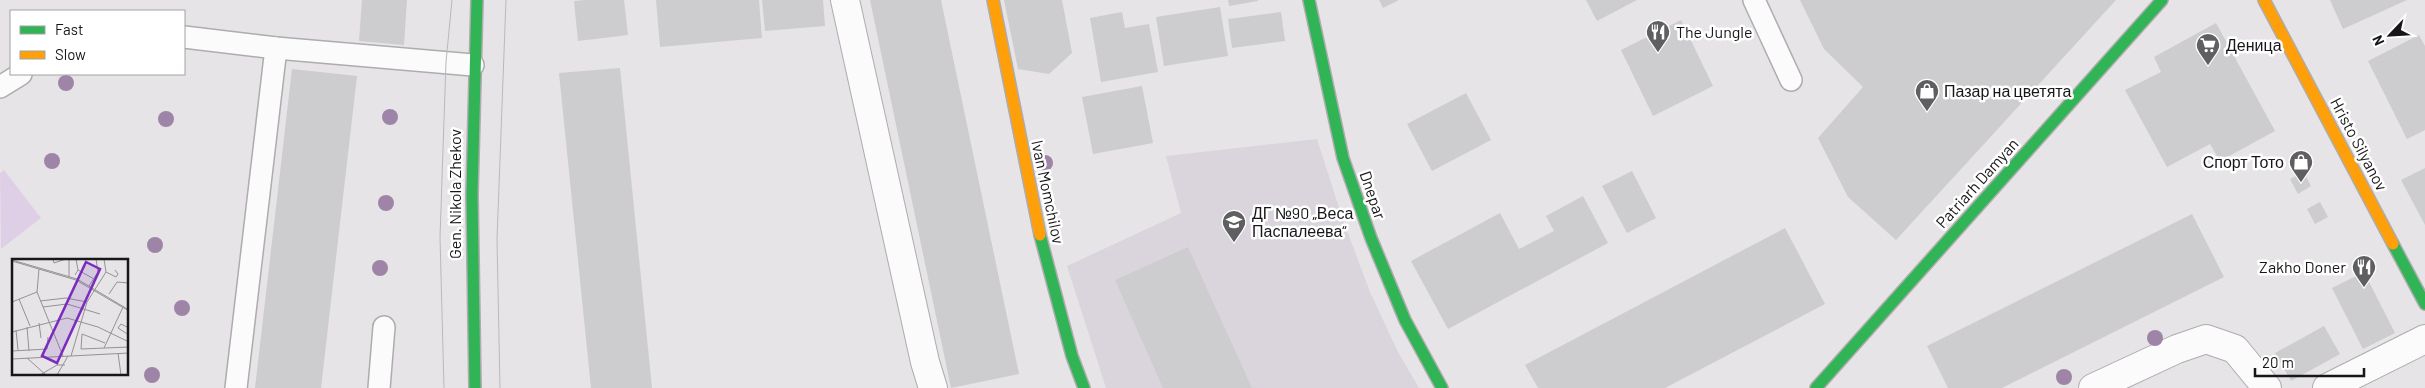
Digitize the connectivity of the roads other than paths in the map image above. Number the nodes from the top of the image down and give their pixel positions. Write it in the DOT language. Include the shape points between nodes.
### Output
graph roads {
  1 [pos="478,0"];
  2 [pos="845,0"];
  3 [pos="993,0"];
  4 [pos="1310,0"];
  5 [pos="1754,0"];
  6 [pos="2162,0"];
  7 [pos="2264,0"];
  8 [pos="185,37"];
  9 [pos="276,48"];
  10 [pos="473,65"];
  11 [pos="19,75"];
  12 [pos="1791,80"];
  13 [pos="0,87"];
  14 [pos="2425,304"];
  15 [pos="384,327"];
  16 [pos="2425,339"];
  17 [pos="236,388"];
  18 [pos="379,388"];
  19 [pos="475,388"];
  20 [pos="933,388"];
  21 [pos="1084,388"];
  22 [pos="1442,388"];
  23 [pos="1816,388"];
  24 [pos="2093,388"];
  25 [pos="2267,388"];
  26 [pos="2326,388"];
  1 -- 10 [label="street, Gen. Nikola Zhekov"];
  2 -- 20 [label="street"];
  3 -- 21 [label="street, Ivan Momchilov" via="1042,246"];
  4 -- 22 [label="street, Dnepar" via="1343,158 1405,320"];
  5 -- 12 [label="lane"];
  6 -- 23 [label="street, Patriarh Damyan"];
  7 -- 14 [label="street, Hristo Silyanov"];
  8 -- 9 [label="lane"];
  9 -- 10 [label="lane"];
  9 -- 17 [label="lane"];
  10 -- 19 [label="street, Gen. Nikola Zhekov" via="470,238"];
  11 -- 13 [label="lane"];
  15 -- 18 [label="lane"];
  16 -- 26 [label="street"];
  24 -- 25 [label="street" via="2206,339 2235,349"];
}
